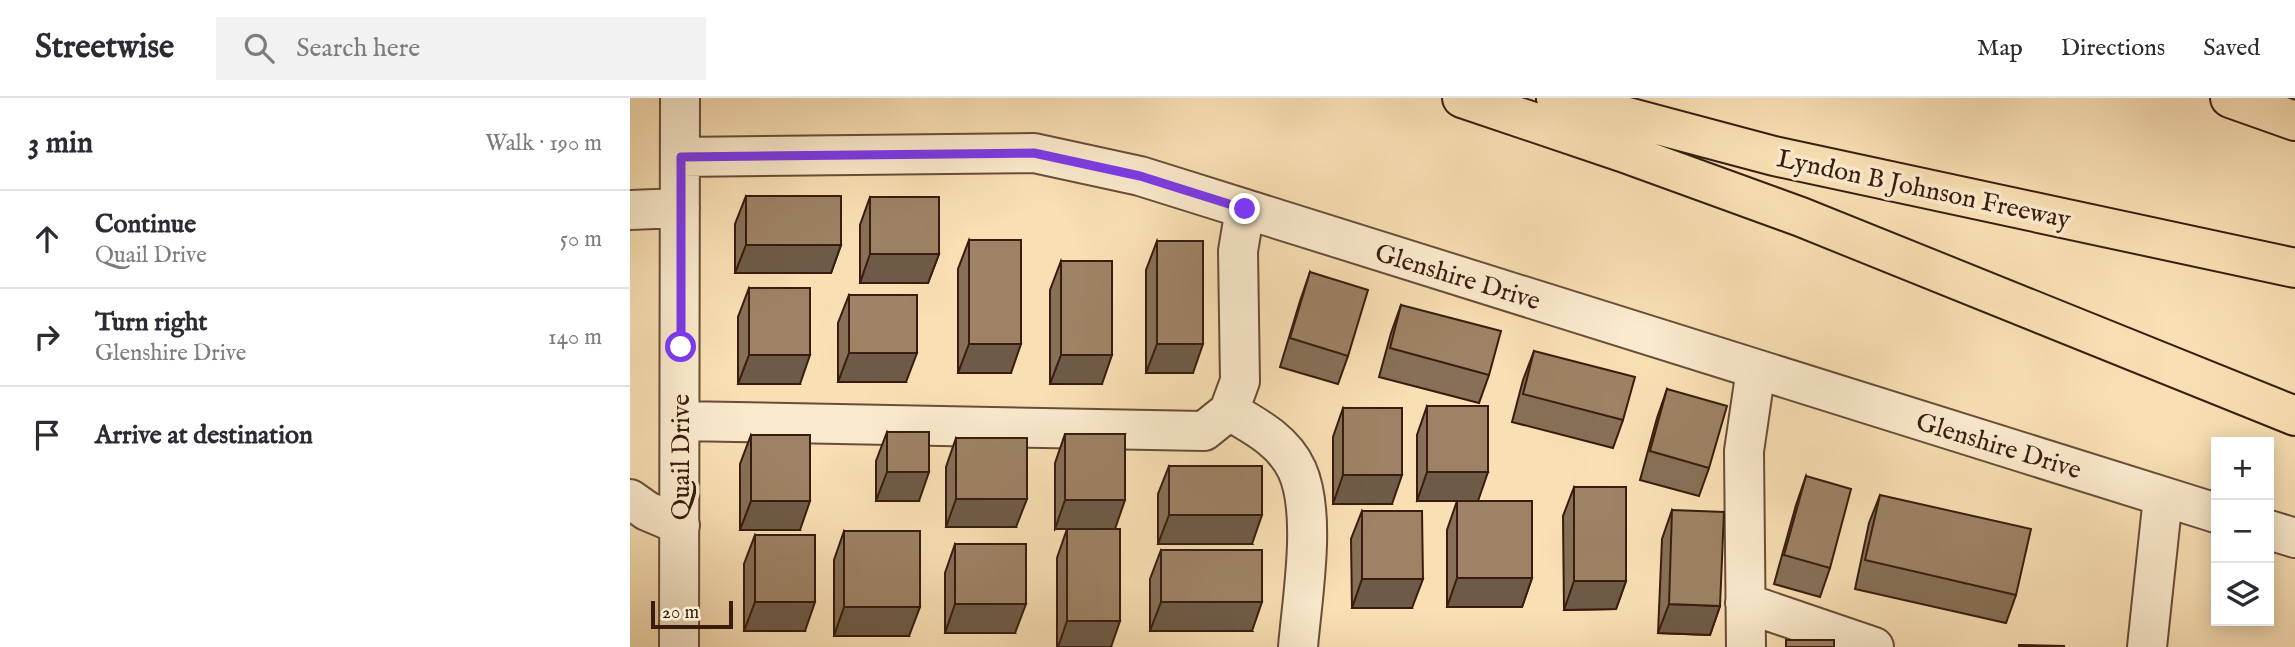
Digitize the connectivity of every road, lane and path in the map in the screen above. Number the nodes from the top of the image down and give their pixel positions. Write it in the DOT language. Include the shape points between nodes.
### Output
graph roads {
  1 [pos="681,98"];
  2 [pos="1462,98"];
  3 [pos="1556,98"];
  4 [pos="2230,98"];
  5 [pos="2295,121"];
  6 [pos="681,157"];
  7 [pos="681,208"];
  8 [pos="1245,209"];
  9 [pos="630,210"];
  10 [pos="2295,268"];
  11 [pos="1756,369"];
  12 [pos="1229,411"];
  13 [pos="2295,416"];
  14 [pos="680,421"];
  15 [pos="2163,497"];
  16 [pos="630,499"];
  17 [pos="2211,511"];
  18 [pos="680,525"];
  19 [pos="2274,532"];
  20 [pos="2295,538"];
  21 [pos="1745,603"];
  22 [pos="679,647"];
  23 [pos="1298,647"];
  24 [pos="1746,647"];
  25 [pos="1874,647"];
  26 [pos="2147,647"];
  1 -- 6 [label="street, Quail Drive"];
  2 -- 13 [label="highway" via="1801,217"];
  3 -- 10 [label="highway, Lyndon B Johnson Freeway" via="1774,156"];
  4 -- 5 [label="highway"];
  6 -- 7 [label="street, Quail Drive"];
  6 -- 8 [label="street, Glenshire Drive" via="1034,153 1140,176"];
  7 -- 9 [label="street"];
  7 -- 14 [label="street, Quail Drive"];
  8 -- 11 [label="street, Glenshire Drive"];
  8 -- 12 [label="street" via="1238,251 1240,381"];
  11 -- 15 [label="street, Glenshire Drive"];
  11 -- 21 [label="street" via="1744,451"];
  12 -- 14 [label="street" via="1203,431"];
  12 -- 23 [label="street" via="1277,442 1297,470 1305,499 1306,547"];
  14 -- 18 [label="street, Quail Drive"];
  15 -- 17 [label="street, Glenshire Drive"];
  15 -- 26 [label="street"];
  16 -- 18 [label="street"];
  18 -- 22 [label="street, Quail Drive"];
  19 -- 20 [label="street"];
  21 -- 24 [label="street"];
  21 -- 25 [label="street"];
}
